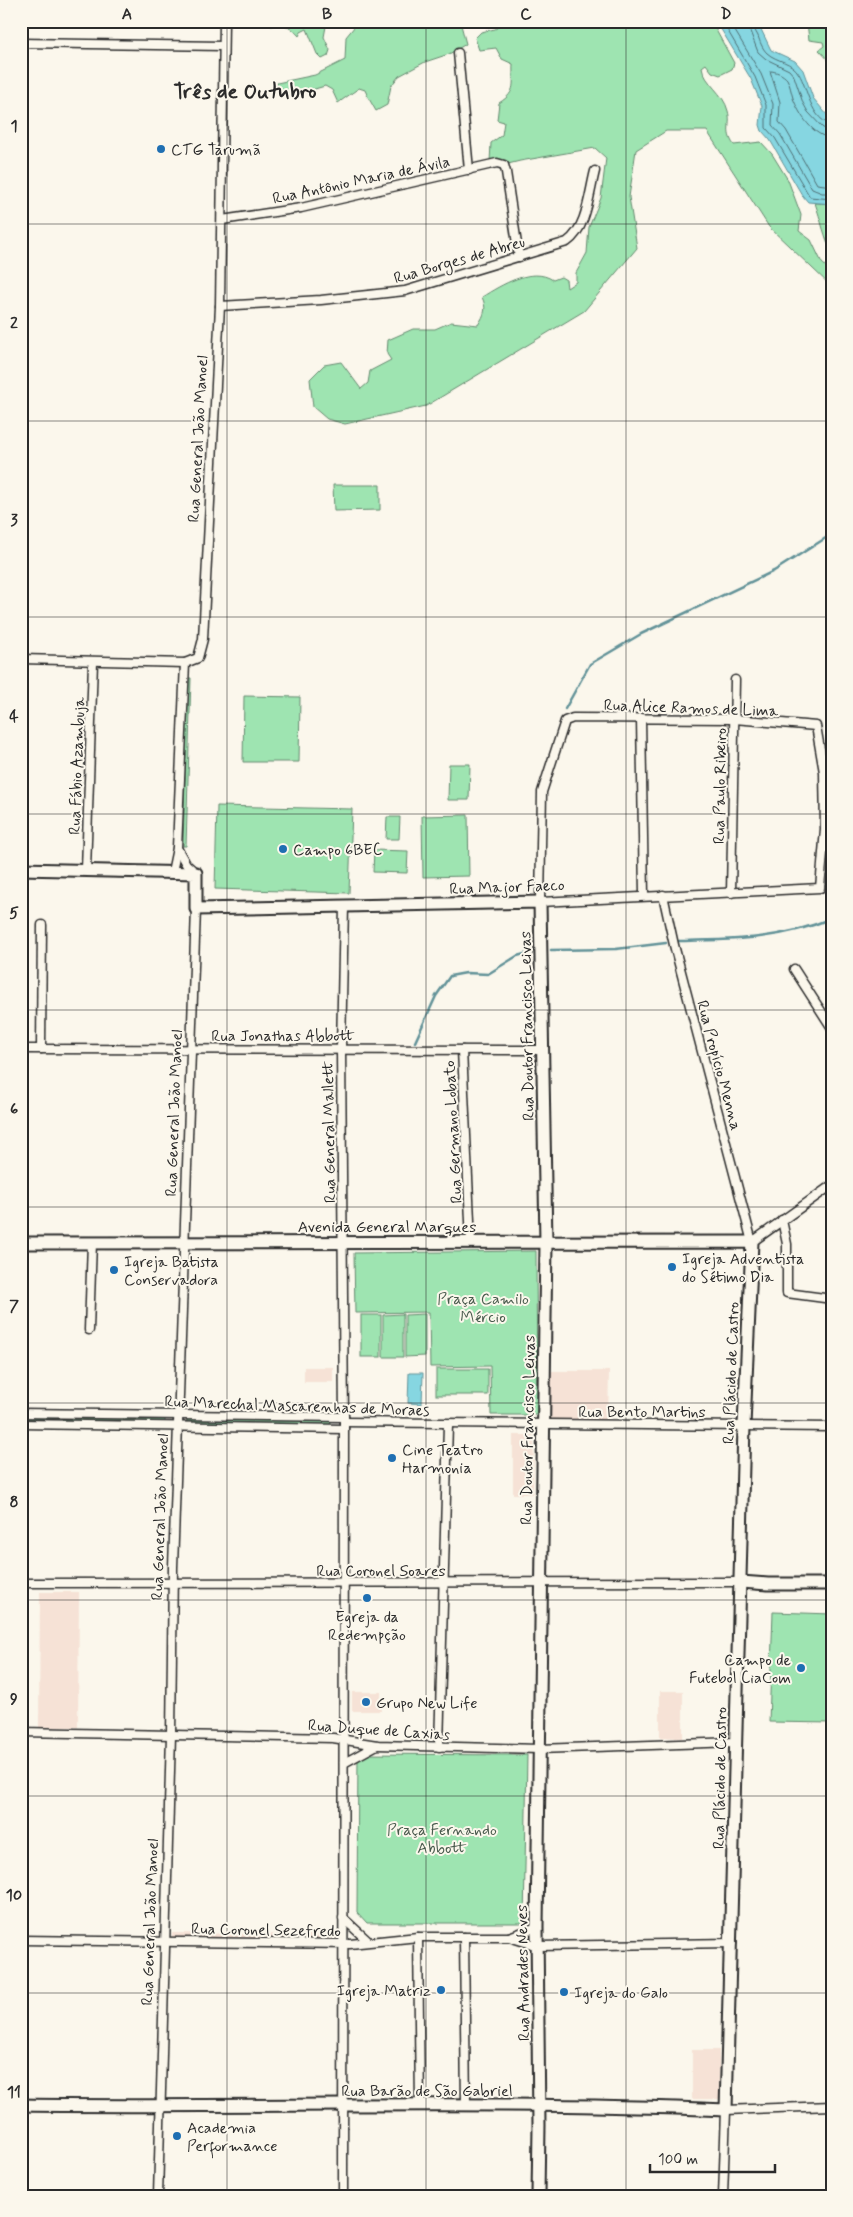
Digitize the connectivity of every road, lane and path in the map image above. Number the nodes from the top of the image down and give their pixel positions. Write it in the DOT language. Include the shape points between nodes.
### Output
graph roads {
  1 [pos="224,21"];
  2 [pos="21,43"];
  3 [pos="223,46"];
  4 [pos="458,54"];
  5 [pos="469,170"];
  6 [pos="594,172"];
  7 [pos="222,220"];
  8 [pos="519,256"];
  9 [pos="220,306"];
  10 [pos="21,660"];
  11 [pos="93,662"];
  12 [pos="185,664"];
  13 [pos="735,680"];
  14 [pos="641,718"];
  15 [pos="734,719"];
  16 [pos="177,848"];
  17 [pos="21,869"];
  18 [pos="86,870"];
  19 [pos="172,872"];
  20 [pos="196,873"];
  21 [pos="820,888"];
  22 [pos="731,893"];
  23 [pos="644,895"];
  24 [pos="663,895"];
  25 [pos="540,902"];
  26 [pos="344,906"];
  27 [pos="196,909"];
  28 [pos="42,925"];
  29 [pos="794,969"];
  30 [pos="832,1028"];
  31 [pos="21,1049"];
  32 [pos="41,1049"];
  33 [pos="192,1049"];
  34 [pos="341,1049"];
  35 [pos="462,1050"];
  36 [pos="544,1050"];
  37 [pos="832,1185"];
  38 [pos="782,1220"];
  39 [pos="21,1242"];
  40 [pos="92,1242"];
  41 [pos="185,1242"];
  42 [pos="343,1242"];
  43 [pos="471,1242"];
  44 [pos="546,1242"];
  45 [pos="752,1242"];
  46 [pos="832,1299"];
  47 [pos="90,1330"];
  48 [pos="21,1413"];
  49 [pos="179,1415"];
  50 [pos="344,1423"];
  51 [pos="21,1424"];
  52 [pos="448,1424"];
  53 [pos="543,1425"];
  54 [pos="178,1426"];
  55 [pos="744,1426"];
  56 [pos="831,1430"];
  57 [pos="741,1582"];
  58 [pos="344,1583"];
  59 [pos="443,1583"];
  60 [pos="542,1583"];
  61 [pos="21,1584"];
  62 [pos="173,1584"];
  63 [pos="832,1584"];
  64 [pos="21,1732"];
  65 [pos="171,1735"];
  66 [pos="343,1739"];
  67 [pos="736,1742"];
  68 [pos="377,1745"];
  69 [pos="439,1748"];
  70 [pos="539,1750"];
  71 [pos="344,1762"];
  72 [pos="343,1918"];
  73 [pos="537,1927"];
  74 [pos="418,1937"];
  75 [pos="464,1937"];
  76 [pos="509,1937"];
  77 [pos="21,1940"];
  78 [pos="164,1940"];
  79 [pos="368,1941"];
  80 [pos="732,1943"];
  81 [pos="343,1944"];
  82 [pos="538,1946"];
  83 [pos="21,2105"];
  84 [pos="342,2106"];
  85 [pos="420,2106"];
  86 [pos="466,2106"];
  87 [pos="539,2106"];
  88 [pos="832,2106"];
  89 [pos="159,2107"];
  90 [pos="726,2110"];
  91 [pos="158,2196"];
  92 [pos="343,2196"];
  93 [pos="538,2196"];
  94 [pos="722,2196"];
  1 -- 3 [label="street, Rua General João Manoel"];
  2 -- 3 [label="street"];
  3 -- 7 [label="street, Rua General João Manoel"];
  4 -- 5 [label="street"];
  5 -- 7 [label="street, Rua Antônio Maria de Ávila" via="301,208"];
  5 -- 8 [label="street, Rua Antônio Maria de Ávila" via="497,163 504,165"];
  6 -- 8 [label="street, Rua Borges de Abreu" via="576,236 568,242"];
  7 -- 9 [label="street, Rua General João Manoel"];
  8 -- 9 [label="street, Rua Borges de Abreu" via="405,291"];
  9 -- 12 [label="street, Rua General João Manoel" via="203,639 198,658"];
  10 -- 11 [label="street"];
  11 -- 12 [label="street"];
  11 -- 18 [label="street, Rua Fábio Azambuja"];
  12 -- 16 [label="street"];
  13 -- 15 [label="street, Rua Paulo Ribeiro"];
  14 -- 15 [label="street, Rua Alice Ramos de Lima"];
  14 -- 23 [label="street"];
  14 -- 25 [label="street, Rua Alice Ramos de Lima" via="573,718 565,721 542,792"];
  15 -- 21 [label="street, Rua Alice Ramos de Lima" via="816,726 824,772 825,829"];
  15 -- 22 [label="street, Rua Paulo Ribeiro"];
  16 -- 19 [label="street"];
  16 -- 20 [label="street" via="186,864"];
  17 -- 18 [label="main road"];
  18 -- 19 [label="main road"];
  19 -- 20 [label="main road"];
  20 -- 27 [label="main road, Rua General João Manoel"];
  21 -- 22 [label="street, Rua Major Faeco"];
  22 -- 24 [label="street, Rua Major Faeco"];
  23 -- 24 [label="street, Rua Major Faeco"];
  23 -- 25 [label="street, Rua Major Faeco"];
  24 -- 45 [label="street, Rua Propício Menna"];
  25 -- 26 [label="main road, Rua Major Faeco"];
  25 -- 36 [label="main road, Rua Doutor Francisco Leivas"];
  26 -- 27 [label="main road, Rua Major Faeco"];
  26 -- 34 [label="street, Rua General Mallett"];
  27 -- 33 [label="street, Rua General João Manoel"];
  28 -- 32 [label="street"];
  29 -- 30 [label="street"];
  31 -- 32 [label="street, Rua Jonathas Abbott"];
  32 -- 33 [label="street, Rua Jonathas Abbott"];
  33 -- 34 [label="street, Rua Jonathas Abbott"];
  33 -- 41 [label="street, Rua General João Manoel"];
  34 -- 35 [label="street, Rua Jonathas Abbott"];
  34 -- 42 [label="street, Rua General Mallett"];
  35 -- 36 [label="street, Rua Jonathas Abbott"];
  35 -- 43 [label="street, Rua Germano Lobato"];
  36 -- 44 [label="main road, Rua Doutor Francisco Leivas"];
  37 -- 38 [label="street"];
  38 -- 45 [label="street"];
  38 -- 46 [label="street" via="787,1244 787,1293"];
  39 -- 40 [label="main road, Avenida General Marques"];
  40 -- 41 [label="main road, Avenida General Marques"];
  40 -- 47 [label="street"];
  41 -- 42 [label="main road, Avenida General Marques"];
  41 -- 49 [label="street, Rua General João Manoel"];
  42 -- 43 [label="main road, Avenida General Marques"];
  42 -- 50 [label="street, Rua General Mallett"];
  43 -- 44 [label="main road, Avenida General Marques"];
  44 -- 45 [label="main road, Avenida General Marques"];
  44 -- 53 [label="main road, Rua Doutor Francisco Leivas"];
  45 -- 55 [label="main road, Rua Plácido de Castro"];
  48 -- 49 [label="street, Rua Marechal Mascarenhas de Moraes"];
  49 -- 50 [label="street, Rua Marechal Mascarenhas de Moraes"];
  49 -- 54 [label="street, Rua General João Manoel"];
  50 -- 52 [label="street, Rua Marechal Mascarenhas de Moraes"];
  50 -- 54 [label="street, Rua Marechal Mascarenhas de Moraes"];
  50 -- 58 [label="street, Rua General Mallett"];
  51 -- 54 [label="street, Rua Marechal Mascarenhas de Moraes"];
  52 -- 53 [label="street, Rua Marechal Mascarenhas de Moraes"];
  52 -- 59 [label="street"];
  53 -- 55 [label="street, Rua Bento Martins"];
  53 -- 60 [label="main road, Rua Doutor Francisco Leivas"];
  54 -- 62 [label="street, Rua General João Manoel"];
  55 -- 56 [label="street, Rua Bento Martins"];
  55 -- 57 [label="main road, Rua Plácido de Castro"];
  57 -- 60 [label="street, Rua Coronel Soares"];
  57 -- 63 [label="main road"];
  57 -- 67 [label="main road, Rua Plácido de Castro"];
  58 -- 59 [label="street, Rua Coronel Soares"];
  58 -- 62 [label="street, Rua Coronel Soares"];
  58 -- 66 [label="street, Rua General Mallett"];
  59 -- 60 [label="street, Rua Coronel Soares"];
  59 -- 69 [label="street"];
  60 -- 70 [label="main road, Rua Doutor Francisco Leivas"];
  61 -- 62 [label="street, Rua Coronel Soares"];
  62 -- 65 [label="street, Rua General João Manoel"];
  64 -- 65 [label="street, Rua Duque de Caxias"];
  65 -- 66 [label="street, Rua Duque de Caxias"];
  65 -- 78 [label="street, Rua General João Manoel"];
  66 -- 68 [label="street, Rua Duque de Caxias"];
  66 -- 71 [label="street, Rua General Mallett"];
  67 -- 70 [label="street, Rua Duque de Caxias"];
  67 -- 80 [label="main road, Rua Plácido de Castro"];
  68 -- 69 [label="street, Rua Duque de Caxias"];
  68 -- 71 [label="street"];
  69 -- 70 [label="street, Rua Duque de Caxias"];
  70 -- 73 [label="main road, Rua Andrades Neves"];
  71 -- 72 [label="street, Rua General Mallett"];
  72 -- 79 [label="street"];
  72 -- 81 [label="street, Rua General Mallett"];
  73 -- 76 [label="street, Rua Coronel Sezefredo"];
  73 -- 82 [label="main road, Rua Andrades Neves"];
  74 -- 75 [label="street, Rua Coronel Sezefredo"];
  74 -- 79 [label="street, Rua Coronel Sezefredo"];
  74 -- 85 [label="street"];
  75 -- 76 [label="street, Rua Coronel Sezefredo"];
  75 -- 86 [label="street"];
  76 -- 82 [label="street, Rua Coronel Sezefredo"];
  77 -- 78 [label="street, Rua Coronel Sezefredo"];
  78 -- 81 [label="street, Rua Coronel Sezefredo"];
  78 -- 89 [label="street, Rua General João Manoel"];
  79 -- 81 [label="street, Rua Coronel Sezefredo"];
  80 -- 82 [label="street, Rua Coronel Sezefredo"];
  80 -- 90 [label="main road, Rua Plácido de Castro"];
  81 -- 84 [label="street, Rua General Mallett"];
  82 -- 87 [label="main road, Rua Andrades Neves"];
  83 -- 89 [label="main road, Rua Barão de São Gabriel"];
  84 -- 85 [label="main road, Rua Barão de São Gabriel"];
  84 -- 89 [label="main road, Rua Barão de São Gabriel"];
  84 -- 92 [label="street, Rua General Mallett"];
  85 -- 86 [label="main road, Rua Barão de São Gabriel"];
  86 -- 87 [label="main road, Rua Barão de São Gabriel"];
  87 -- 90 [label="main road, Rua Barão de São Gabriel"];
  87 -- 93 [label="main road, Rua Andrades Neves"];
  88 -- 90 [label="street, Rua Barão de São Gabriel"];
  89 -- 91 [label="street, Rua General João Manoel"];
  90 -- 94 [label="street, Rua Plácido de Castro"];
}
